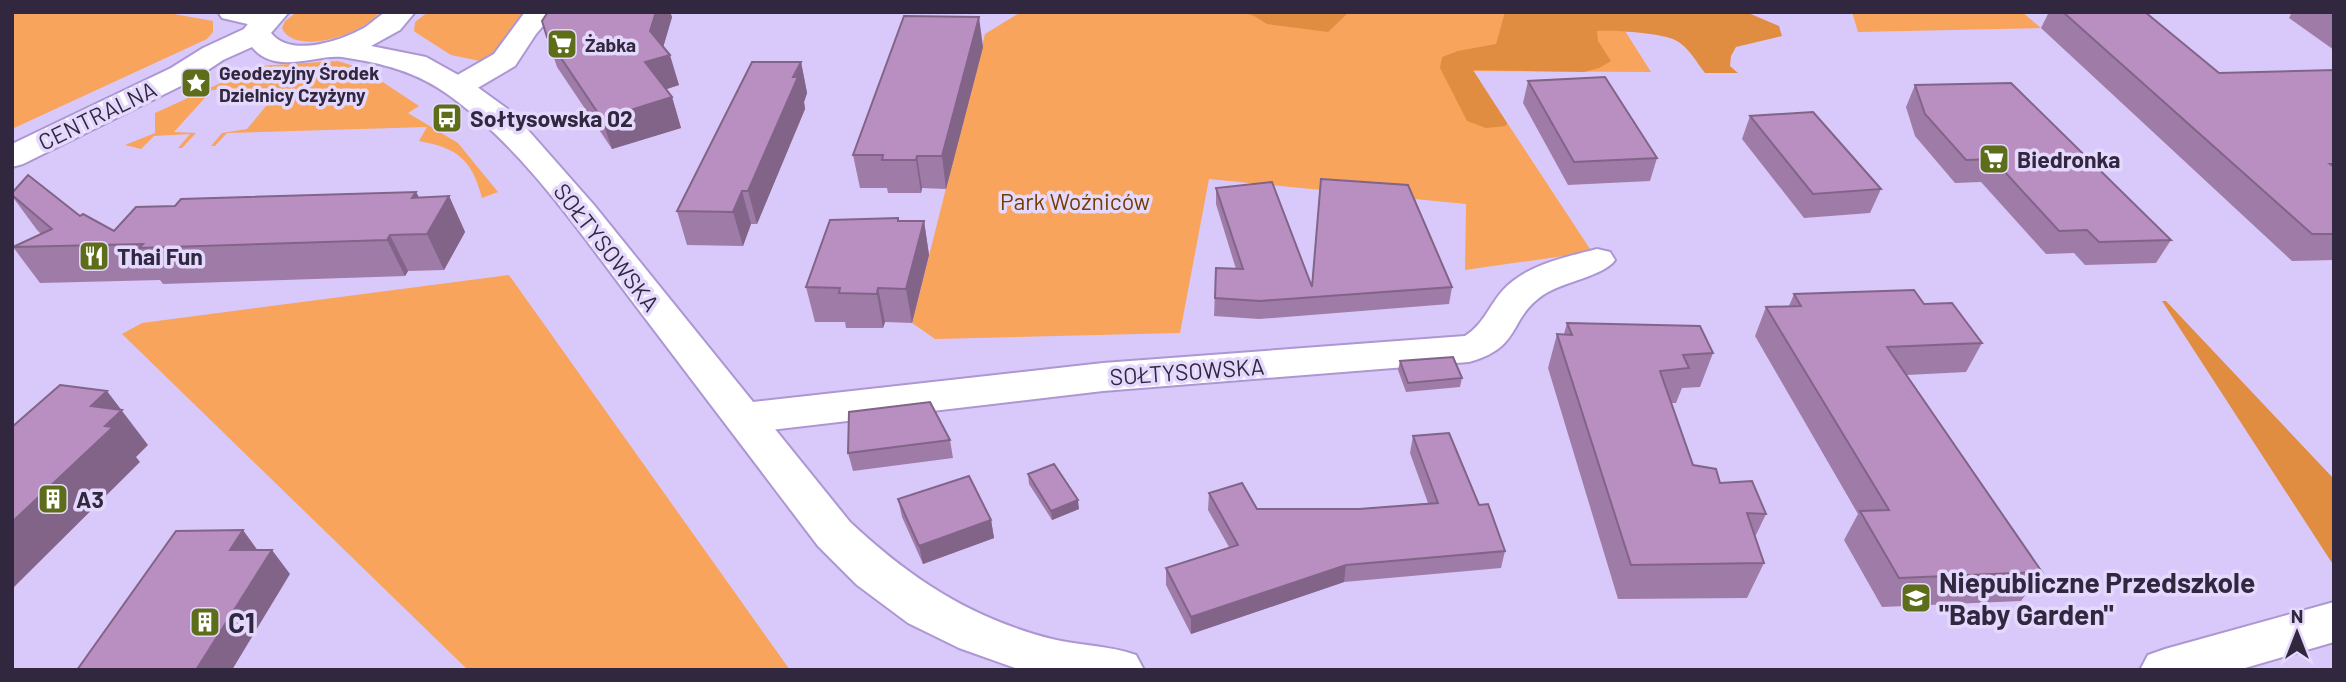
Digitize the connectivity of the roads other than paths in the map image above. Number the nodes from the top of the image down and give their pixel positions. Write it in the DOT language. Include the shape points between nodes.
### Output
graph roads {
  1 [pos="232,12"];
  2 [pos="541,12"];
  3 [pos="392,22"];
  4 [pos="267,29"];
  5 [pos="339,48"];
  6 [pos="416,63"];
  7 [pos="458,88"];
  8 [pos="12,157"];
  9 [pos="1597,260"];
  10 [pos="744,418"];
  11 [pos="2334,622"];
  12 [pos="1119,670"];
  13 [pos="2165,670"];
  1 -- 4 [label="street"];
  2 -- 7 [label="street" via="505,60"];
  3 -- 5 [label="street"];
  3 -- 6 [label="street, SOŁTYSOWSKA"];
  4 -- 5 [label="street" via="290,53"];
  4 -- 8 [label="street, CENTRALNA"];
  5 -- 6 [label="street, SOŁTYSOWSKA"];
  6 -- 7 [label="street, SOŁTYSOWSKA"];
  7 -- 10 [label="street, SOŁTYSOWSKA" via="502,120 520,140"];
  9 -- 10 [label="street, SOŁTYSOWSKA" via="1535,283 1510,306 1489,341 1469,349 1103,377"];
  10 -- 12 [label="street, SOŁTYSOWSKA" via="834,534 873,572 925,609 976,634 1053,660"];
  11 -- 13 [label="street"];
}
